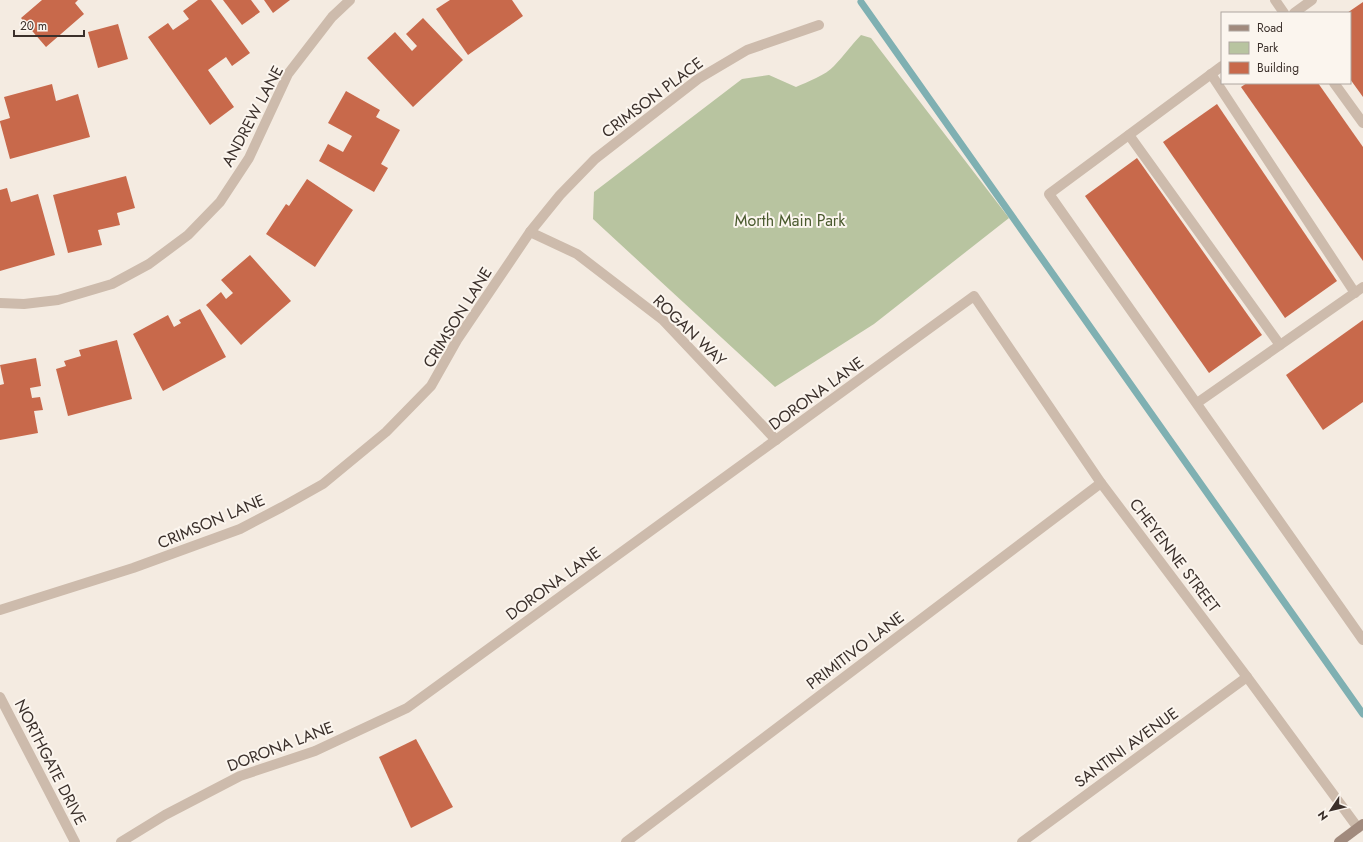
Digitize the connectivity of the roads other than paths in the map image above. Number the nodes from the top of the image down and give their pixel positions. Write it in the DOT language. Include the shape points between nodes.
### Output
graph roads {
  1 [pos="350,0"];
  2 [pos="1275,0"];
  3 [pos="1312,0"];
  4 [pos="1283,12"];
  5 [pos="1295,12"];
  6 [pos="819,26"];
  7 [pos="1221,67"];
  8 [pos="1211,74"];
  9 [pos="1335,84"];
  10 [pos="1363,123"];
  11 [pos="1129,135"];
  12 [pos="530,232"];
  13 [pos="1359,290"];
  14 [pos="974,296"];
  15 [pos="0,304"];
  16 [pos="1280,345"];
  17 [pos="1197,402"];
  18 [pos="776,440"];
  19 [pos="1101,483"];
  20 [pos="0,610"];
  21 [pos="1363,640"];
  22 [pos="1247,677"];
  23 [pos="0,697"];
  24 [pos="1360,826"];
  25 [pos="1346,840"];
  26 [pos="75,842"];
  27 [pos="121,842"];
  28 [pos="626,842"];
  29 [pos="1022,842"];
  1 -- 15 [label="street, ANDREW LANE" via="332,17 288,74 249,158 220,202 188,235 149,264 112,284 58,300"];
  2 -- 4 [label="street"];
  3 -- 5 [label="street"];
  6 -- 12 [label="street, CRIMSON PLACE" via="747,50 698,79 595,159 560,195"];
  7 -- 8 [label="street"];
  8 -- 11 [label="street"];
  8 -- 13 [label="street"];
  9 -- 10 [label="street"];
  11 -- 16 [label="street"];
  11 -- 17 [label="street" via="1049,194"];
  12 -- 18 [label="street, ROGAN WAY" via="577,254 663,320"];
  12 -- 20 [label="street, CRIMSON LANE" via="457,340 431,386 386,432 323,484 240,528 133,568"];
  13 -- 16 [label="street"];
  14 -- 18 [label="street, DORONA LANE"];
  14 -- 19 [label="street, CHEYENNE STREET"];
  16 -- 17 [label="street"];
  17 -- 21 [label="street"];
  18 -- 27 [label="street, DORONA LANE" via="407,708 316,751 240,776 165,815"];
  19 -- 22 [label="street, CHEYENNE STREET"];
  19 -- 28 [label="street, PRIMITIVO LANE"];
  22 -- 24 [label="street, CHEYENNE STREET"];
  22 -- 29 [label="street, SANTINI AVENUE"];
  23 -- 26 [label="street, NORTHGATE DRIVE"];
  24 -- 25 [label="main road"];
}
